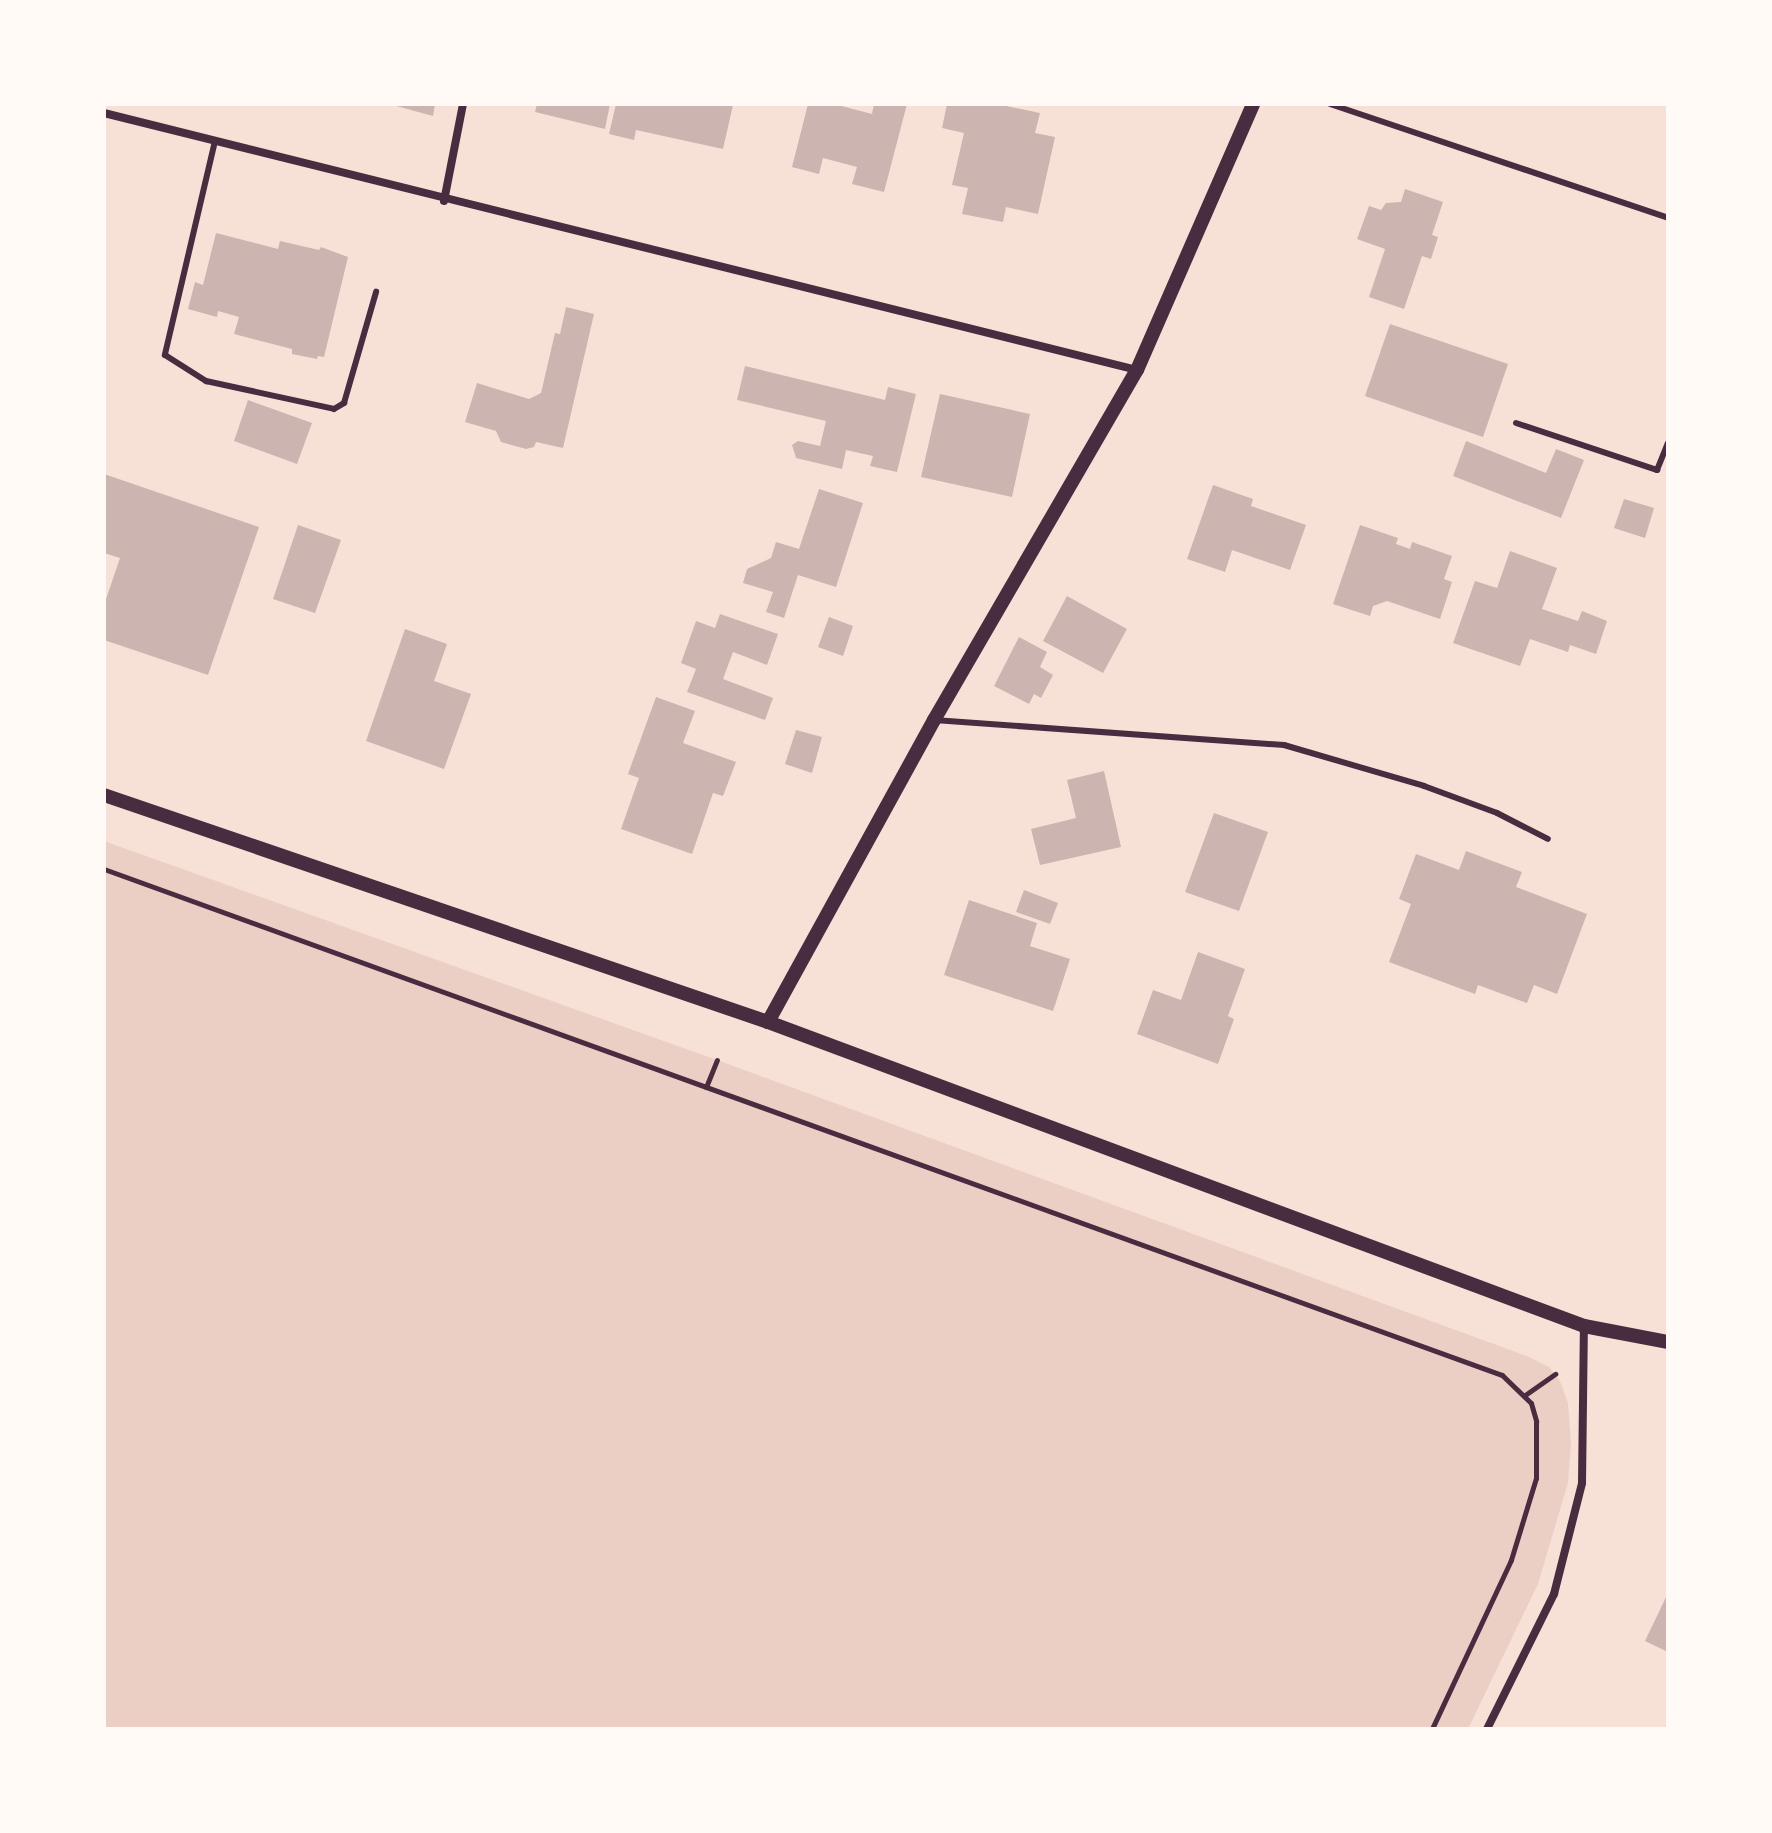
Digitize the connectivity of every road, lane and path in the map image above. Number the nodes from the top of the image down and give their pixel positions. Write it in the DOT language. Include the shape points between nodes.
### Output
graph roads {
  1 [pos="463,104"];
  2 [pos="1253,104"];
  3 [pos="1330,104"];
  4 [pos="104,113"];
  5 [pos="215,141"];
  6 [pos="444,201"];
  7 [pos="1668,218"];
  8 [pos="376,292"];
  9 [pos="1137,370"];
  10 [pos="1516,423"];
  11 [pos="1668,443"];
  12 [pos="934,720"];
  13 [pos="104,795"];
  14 [pos="1548,839"];
  15 [pos="104,869"];
  16 [pos="768,1022"];
  17 [pos="717,1060"];
  18 [pos="706,1087"];
  19 [pos="1584,1326"];
  20 [pos="1668,1342"];
  21 [pos="1555,1374"];
  22 [pos="1525,1395"];
  23 [pos="1432,1729"];
  24 [pos="1487,1729"];
  1 -- 6 [label="street"];
  2 -- 9 [label="street"];
  3 -- 7 [label="lane"];
  4 -- 5 [label="street"];
  5 -- 6 [label="street"];
  5 -- 8 [label="lane" via="165,355 206,381 334,409 344,403"];
  6 -- 9 [label="street"];
  9 -- 12 [label="street"];
  10 -- 11 [label="lane" via="1657,470"];
  12 -- 14 [label="lane" via="1284,745 1424,786"];
  12 -- 16 [label="street"];
  13 -- 16 [label="street"];
  15 -- 18 [label="path"];
  16 -- 19 [label="street"];
  17 -- 18 [label="path"];
  18 -- 22 [label="path" via="1502,1375"];
  19 -- 20 [label="street"];
  19 -- 24 [label="street" via="1582,1483 1554,1594"];
  21 -- 22 [label="path"];
  22 -- 23 [label="path" via="1536,1421 1537,1448 1527,1516"];
}
